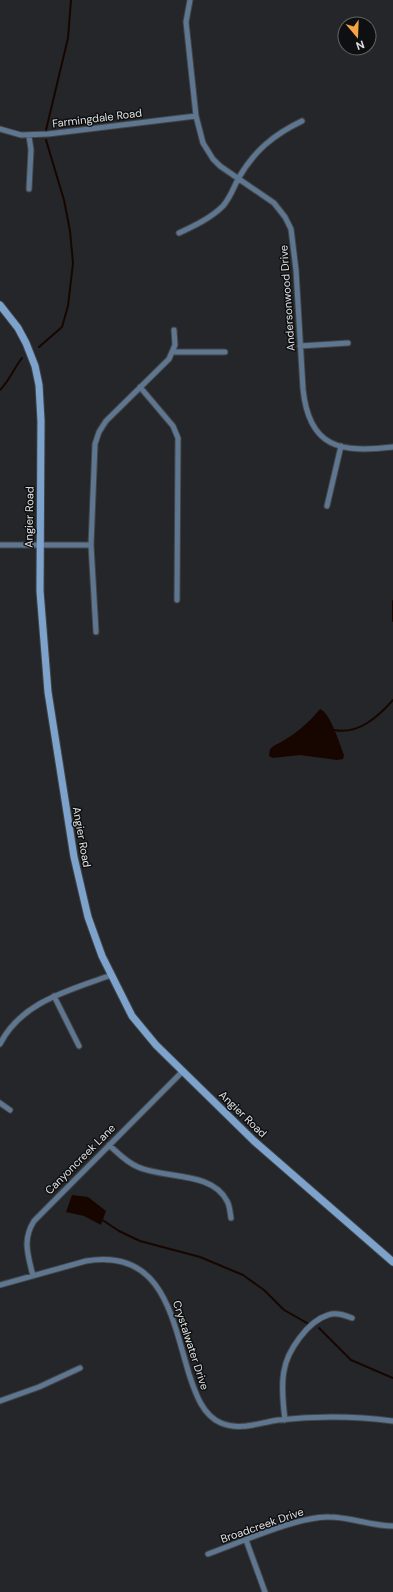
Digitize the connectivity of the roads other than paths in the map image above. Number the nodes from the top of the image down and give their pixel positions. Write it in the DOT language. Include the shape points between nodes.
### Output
graph roads {
  1 [pos="190,0"];
  2 [pos="196,116"];
  3 [pos="302,121"];
  4 [pos="0,130"];
  5 [pos="29,136"];
  6 [pos="238,180"];
  7 [pos="29,190"];
  8 [pos="179,233"];
  9 [pos="0,305"];
  10 [pos="174,330"];
  11 [pos="348,343"];
  12 [pos="300,346"];
  13 [pos="173,352"];
  14 [pos="225,352"];
  15 [pos="140,387"];
  16 [pos="341,446"];
  17 [pos="393,447"];
  18 [pos="327,506"];
  19 [pos="0,545"];
  20 [pos="39,545"];
  21 [pos="92,545"];
  22 [pos="177,600"];
  23 [pos="96,632"];
  24 [pos="111,975"];
  25 [pos="54,996"];
  26 [pos="0,1044"];
  27 [pos="79,1046"];
  28 [pos="182,1072"];
  29 [pos="0,1103"];
  30 [pos="10,1110"];
  31 [pos="109,1145"];
  32 [pos="231,1218"];
  33 [pos="393,1262"];
  34 [pos="33,1276"];
  35 [pos="0,1285"];
  36 [pos="352,1318"];
  37 [pos="80,1368"];
  38 [pos="0,1401"];
  39 [pos="285,1420"];
  40 [pos="393,1421"];
  41 [pos="393,1526"];
  42 [pos="246,1540"];
  43 [pos="208,1554"];
  44 [pos="265,1592"];
  1 -- 2 [label="street, Andersonwood Drive" via="186,22"];
  2 -- 5 [label="street, Farmingdale Road"];
  2 -- 6 [label="street, Andersonwood Drive" via="206,149 220,166"];
  3 -- 6 [label="street" via="266,142"];
  4 -- 5 [label="street, Farmingdale Road"];
  5 -- 7 [label="street"];
  6 -- 8 [label="street" via="232,194 216,212"];
  6 -- 12 [label="street, Andersonwood Drive" via="274,203 291,229"];
  9 -- 20 [label="street, Angier Road" via="24,338 38,378 41,421"];
  10 -- 13 [label="street"];
  11 -- 12 [label="street"];
  12 -- 16 [label="street, Andersonwood Drive" via="305,405 310,423 322,436"];
  13 -- 14 [label="street"];
  13 -- 15 [label="street"];
  15 -- 21 [label="street" via="106,421 99,432 93,460"];
  15 -- 22 [label="street" via="173,426 178,438"];
  16 -- 17 [label="street, Andersonwood Drive" via="364,449"];
  16 -- 18 [label="street"];
  19 -- 20 [label="street"];
  20 -- 21 [label="street"];
  20 -- 24 [label="street, Angier Road" via="44,656 51,718 69,827 88,917"];
  21 -- 23 [label="street"];
  24 -- 25 [label="street"];
  24 -- 28 [label="street, Angier Road" via="139,1025"];
  25 -- 26 [label="street" via="21,1016"];
  25 -- 27 [label="street"];
  28 -- 31 [label="street, Canyoncreek Lane"];
  28 -- 33 [label="street, Angier Road" via="254,1141"];
  29 -- 30 [label="street"];
  31 -- 32 [label="street" via="138,1168 189,1177 212,1186 226,1198"];
  31 -- 34 [label="street, Canyoncreek Lane" via="38,1216 30,1228 26,1249"];
  34 -- 35 [label="street, Crystalwater Drive"];
  34 -- 39 [label="street, Crystalwater Drive" via="99,1259 115,1260 136,1268 152,1280 166,1300 195,1392 210,1415 221,1423 240,1427"];
  36 -- 39 [label="street" via="334,1314 319,1319 290,1353 283,1378"];
  37 -- 38 [label="street"];
  39 -- 40 [label="street, Crystalwater Drive" via="347,1417"];
  41 -- 42 [label="street, Broadcreek Drive" via="317,1517"];
  42 -- 43 [label="street, Broadcreek Drive"];
  42 -- 44 [label="street"];
}
